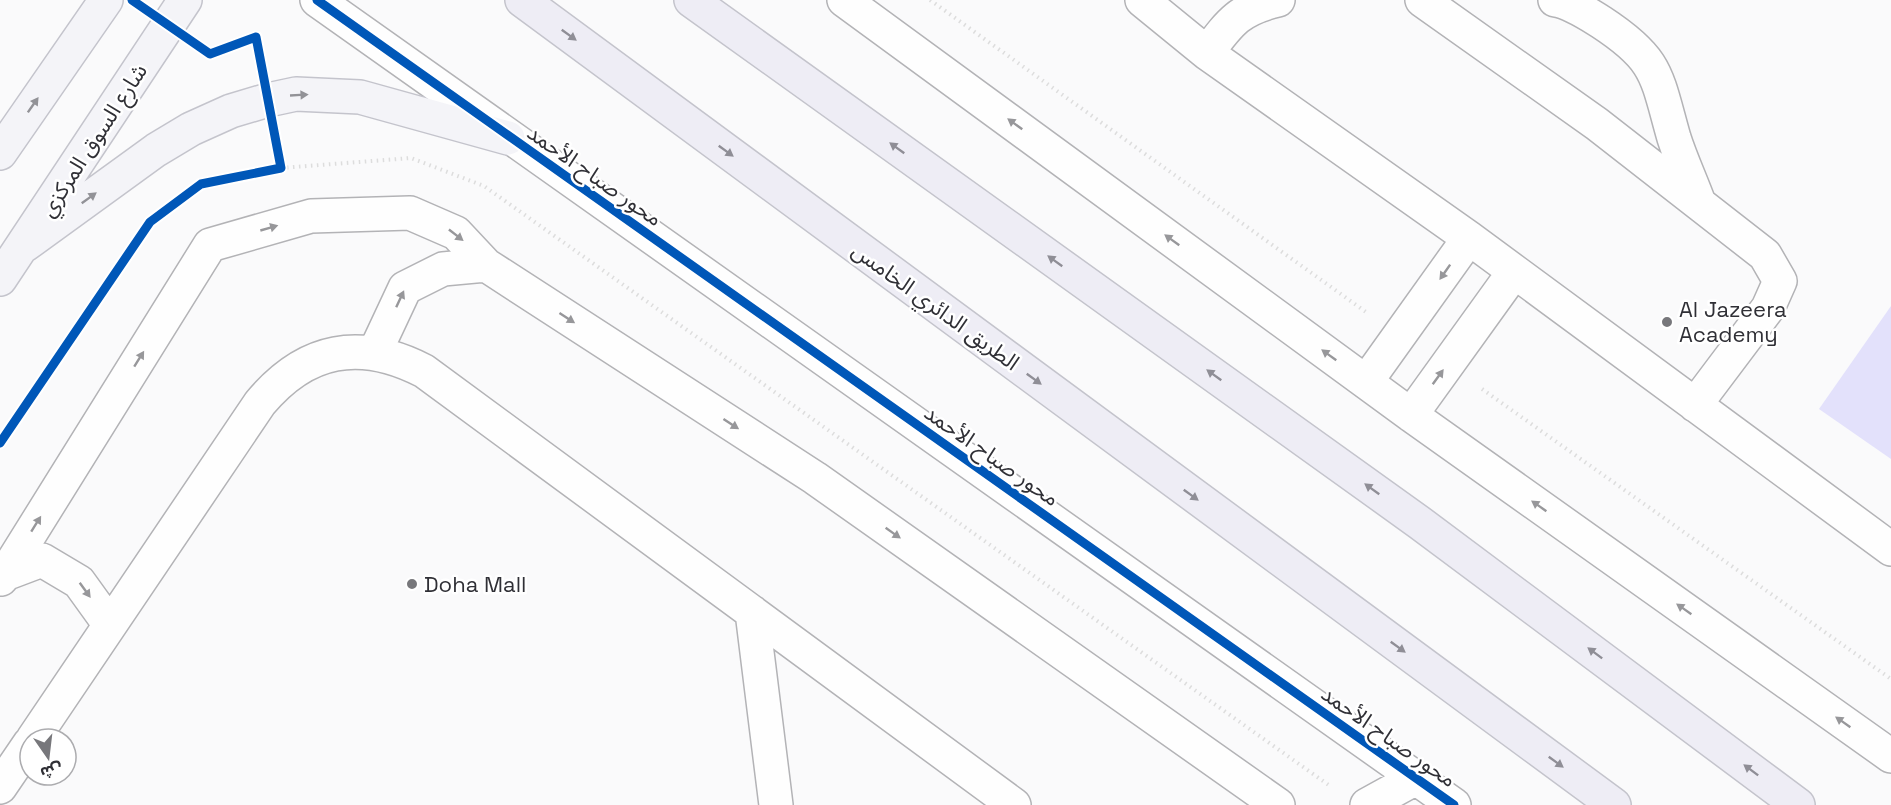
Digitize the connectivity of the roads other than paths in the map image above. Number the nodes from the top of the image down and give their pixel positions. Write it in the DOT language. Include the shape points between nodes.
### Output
graph roads {
  1 [pos="106,0"];
  2 [pos="185,0"];
  3 [pos="316,0"];
  4 [pos="522,0"];
  5 [pos="691,0"];
  6 [pos="844,0"];
  7 [pos="1142,0"];
  8 [pos="1278,0"];
  9 [pos="1422,0"];
  10 [pos="1555,0"];
  11 [pos="1207,52"];
  12 [pos="508,138"];
  13 [pos="0,153"];
  14 [pos="1699,203"];
  15 [pos="1469,238"];
  16 [pos="25,244"];
  17 [pos="486,265"];
  18 [pos="1514,272"];
  19 [pos="0,279"];
  20 [pos="375,352"];
  21 [pos="1366,382"];
  22 [pos="1695,405"];
  23 [pos="1411,415"];
  24 [pos="1891,549"];
  25 [pos="2,577"];
  26 [pos="752,612"];
  27 [pos="110,626"];
  28 [pos="41,727"];
  29 [pos="1891,756"];
  30 [pos="18,761"];
  31 [pos="1416,778"];
  32 [pos="0,787"];
  33 [pos="783,800"];
  34 [pos="1014,805"];
  35 [pos="1278,805"];
  36 [pos="1367,805"];
  37 [pos="1454,805"];
  38 [pos="1614,805"];
  39 [pos="1798,805"];
  13 -- 1 [label="main road, one-way"];
  2 -- 16 [label="main road, شارع السوق المركزي"];
  3 -- 12 [label="street"];
  4 -- 38 [label="highway, الطريق الدائري الخامس, one-way"];
  39 -- 5 [label="highway, one-way" via="1420,523"];
  21 -- 6 [label="street, one-way"];
  7 -- 11 [label="street"];
  8 -- 11 [label="street" via="1252,6 1231,21"];
  9 -- 14 [label="street" via="1597,124"];
  10 -- 14 [label="street" via="1590,15 1629,40 1651,65"];
  11 -- 15 [label="street"];
  16 -- 12 [label="main road, one-way" via="191,129 268,100 296,94 360,97"];
  12 -- 31 [label="street, محور صباح الأحمد"];
  14 -- 22 [label="street" via="1765,255 1780,281 1768,308"];
  15 -- 18 [label="street"];
  15 -- 21 [label="street, one-way"];
  16 -- 19 [label="main road, شارع السوق المركزي"];
  20 -- 17 [label="street, one-way" via="405,288 443,269"];
  25 -- 17 [label="street, one-way" via="210,245 311,216 410,213 456,232"];
  17 -- 35 [label="street, one-way" via="815,478"];
  18 -- 22 [label="street"];
  23 -- 18 [label="street, one-way"];
  20 -- 26 [label="street" via="424,371"];
  20 -- 27 [label="street" via="349,351 322,357 277,383"];
  21 -- 23 [label="street"];
  22 -- 24 [label="street"];
  29 -- 23 [label="street, one-way"];
  25 -- 27 [label="street, one-way" via="42,560 79,582"];
  26 -- 33 [label="street"];
  26 -- 34 [label="street"];
  27 -- 28 [label="street"];
  30 -- 32 [label="street"];
  31 -- 36 [label="street"];
  31 -- 37 [label="street, محور صباح الأحمد"];
}
